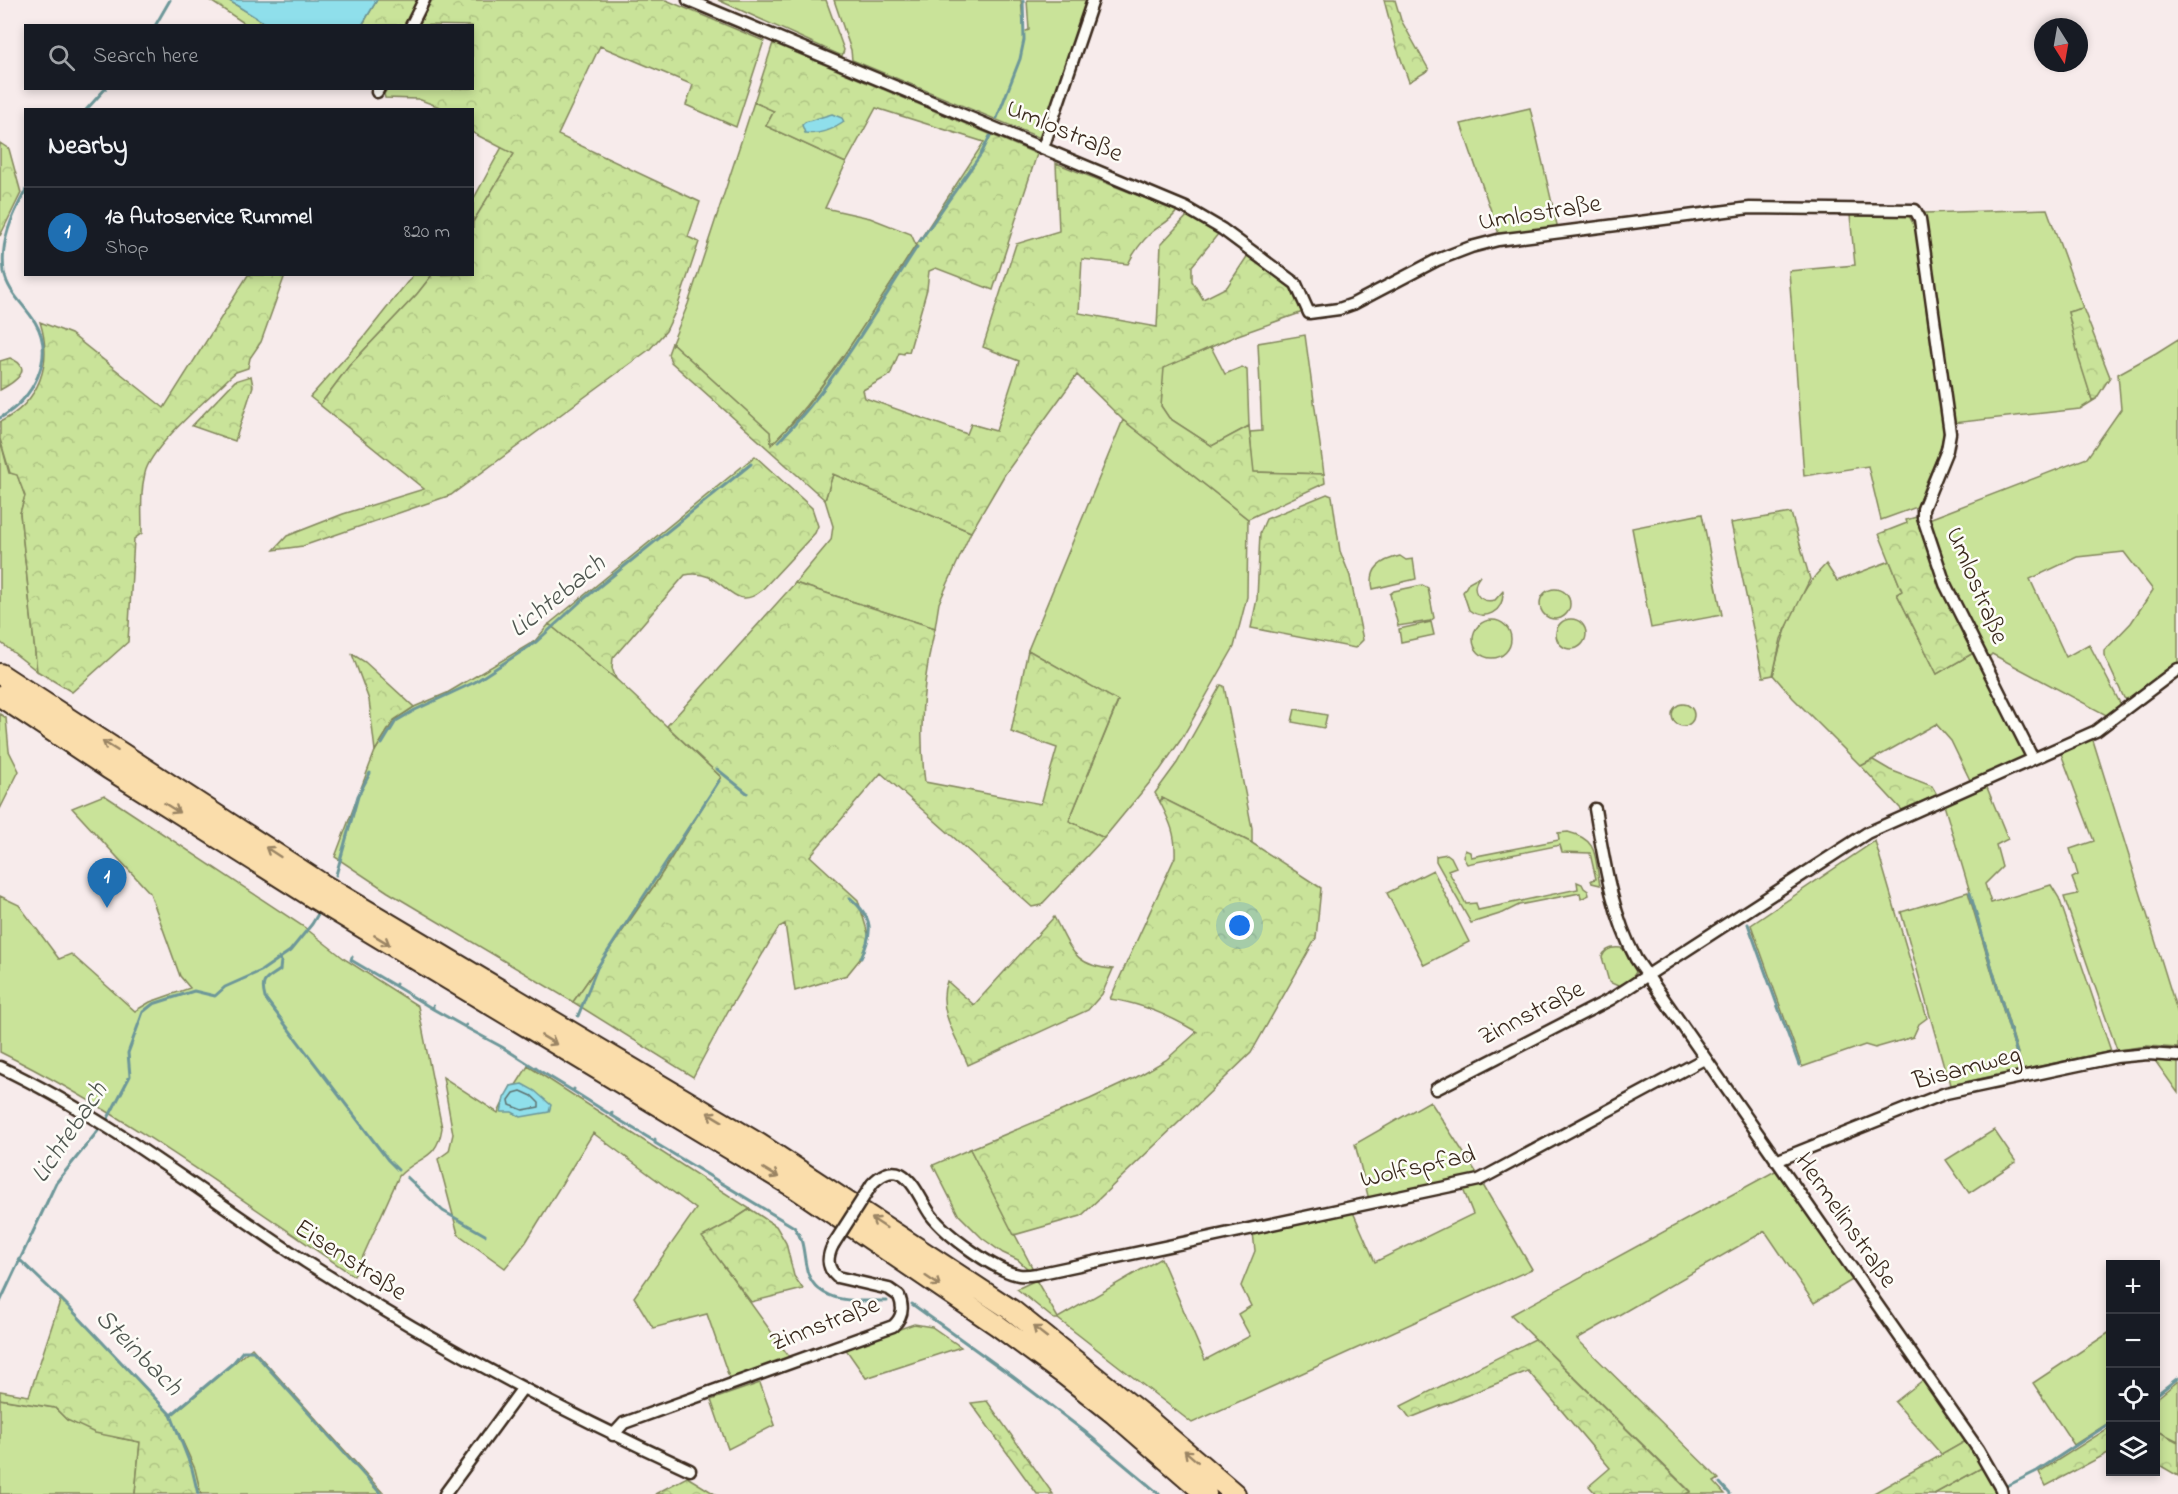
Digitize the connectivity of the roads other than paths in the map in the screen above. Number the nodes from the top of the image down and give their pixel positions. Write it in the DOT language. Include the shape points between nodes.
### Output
graph roads {
  1 [pos="424,0"];
  2 [pos="688,0"];
  3 [pos="1093,0"];
  4 [pos="412,24"];
  5 [pos="1043,148"];
  6 [pos="2178,669"];
  7 [pos="0,674"];
  8 [pos="0,696"];
  9 [pos="2033,759"];
  10 [pos="1595,808"];
  11 [pos="327,896"];
  12 [pos="1647,976"];
  13 [pos="2178,1056"];
  14 [pos="1704,1059"];
  15 [pos="0,1067"];
  16 [pos="1436,1089"];
  17 [pos="1776,1161"];
  18 [pos="1188,1242"];
  19 [pos="522,1389"];
  20 [pos="613,1435"];
  21 [pos="690,1470"];
  22 [pos="444,1494"];
  23 [pos="1206,1494"];
  24 [pos="1235,1494"];
  25 [pos="2002,1494"];
  1 -- 4 [label="street"];
  2 -- 5 [label="street, Umlostraße"];
  3 -- 5 [label="street"];
  5 -- 9 [label="street, Umlostraße" via="1186,208 1221,229 1296,284 1309,313 1353,304 1437,260 1498,240 1750,208 1915,210 1920,219 1950,433 1923,518 1945,584"];
  6 -- 9 [label="street" via="2096,731"];
  11 -- 7 [label="highway, one-way"];
  8 -- 11 [label="highway, one-way" via="108,768"];
  9 -- 12 [label="street" via="1867,833"];
  10 -- 12 [label="street" via="1619,921"];
  11 -- 23 [label="highway, one-way" via="817,1202 1065,1375"];
  24 -- 11 [label="highway, one-way" via="1013,1311 759,1144"];
  12 -- 14 [label="street, Hermelinstraße"];
  12 -- 16 [label="street, Zinnstraße" via="1611,999"];
  13 -- 17 [label="street, Bisamweg" via="2116,1057 1946,1093"];
  14 -- 17 [label="street, Hermelinstraße"];
  14 -- 18 [label="street, Wolfspfad" via="1479,1180"];
  15 -- 19 [label="street, Eisenstraße" via="92,1116 305,1261"];
  17 -- 25 [label="street, Hermelinstraße" via="1978,1449"];
  18 -- 20 [label="street, Zinnstraße, bridge" via="1021,1276 950,1235 939,1226 909,1181 900,1173 885,1173 872,1184 833,1245 828,1263 837,1277 889,1289 900,1296 903,1312 893,1326 624,1423"];
  19 -- 20 [label="street, Eisenstraße"];
  19 -- 22 [label="street"];
  20 -- 21 [label="street, Eisenstraße"];
}
